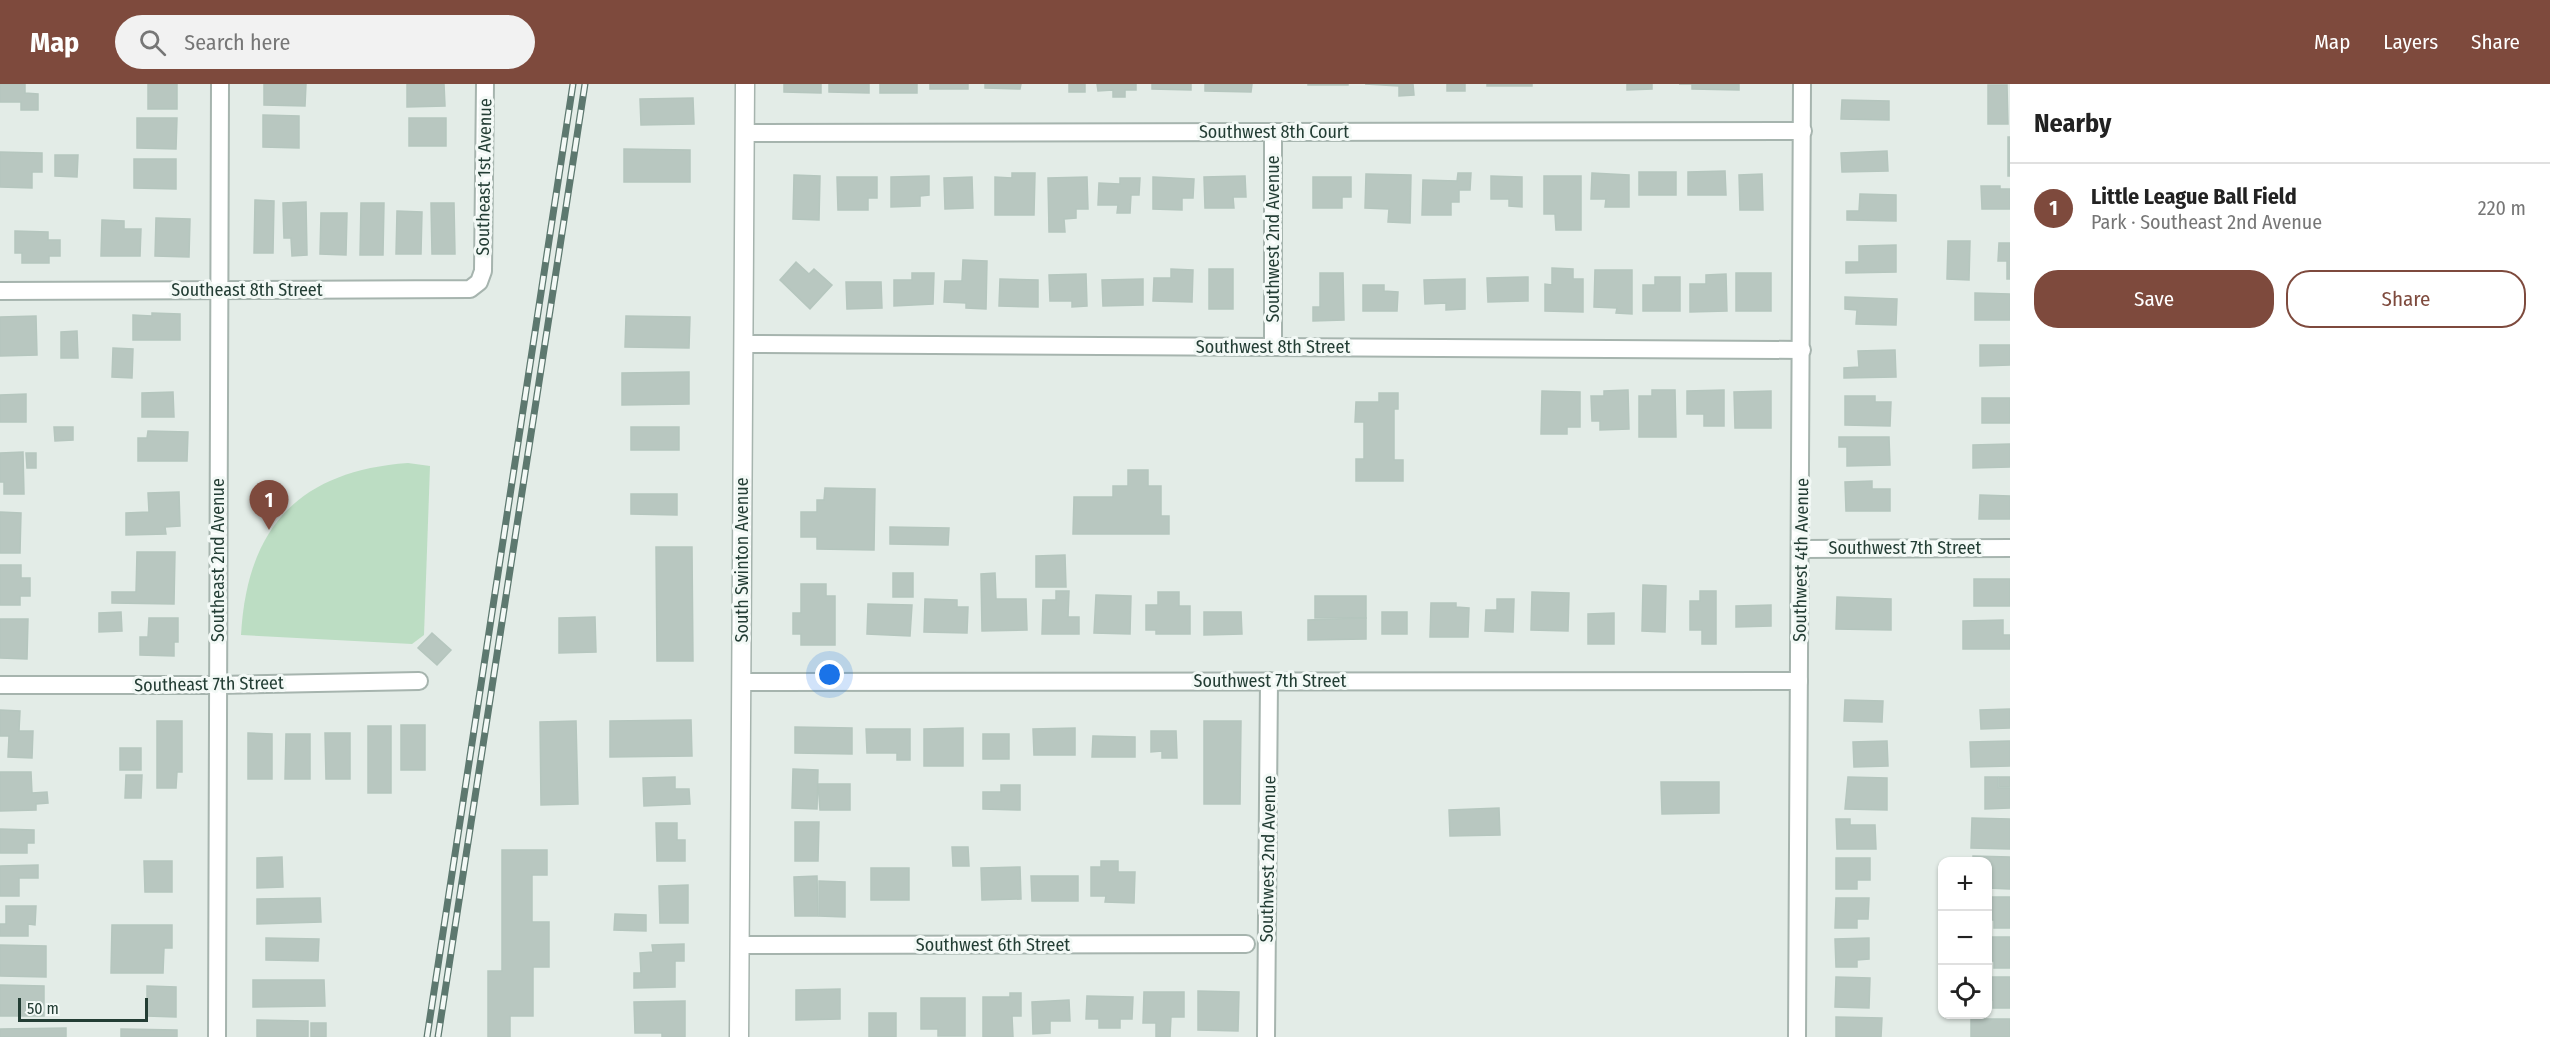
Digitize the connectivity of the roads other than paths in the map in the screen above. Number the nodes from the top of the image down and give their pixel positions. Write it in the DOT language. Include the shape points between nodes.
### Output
graph roads {
  1 [pos="220,84"];
  2 [pos="485,84"];
  3 [pos="745,84"];
  4 [pos="1802,84"];
  5 [pos="1803,131"];
  6 [pos="1273,132"];
  7 [pos="745,134"];
  8 [pos="483,271"];
  9 [pos="219,290"];
  10 [pos="0,291"];
  11 [pos="744,344"];
  12 [pos="1273,346"];
  13 [pos="1802,350"];
  14 [pos="2010,548"];
  15 [pos="1801,549"];
  16 [pos="419,681"];
  17 [pos="1269,681"];
  18 [pos="1799,681"];
  19 [pos="741,682"];
  20 [pos="0,685"];
  21 [pos="217,685"];
  22 [pos="1246,944"];
  23 [pos="740,945"];
  24 [pos="217,1037"];
  25 [pos="739,1037"];
  26 [pos="1266,1037"];
  27 [pos="1797,1037"];
  1 -- 9 [label="street, Southeast 2nd Avenue"];
  2 -- 8 [label="street, Southeast 1st Avenue"];
  3 -- 7 [label="street, South Swinton Avenue"];
  4 -- 5 [label="street, Southwest 4th Avenue"];
  5 -- 6 [label="street, Southwest 8th Court"];
  5 -- 13 [label="street, Southwest 4th Avenue"];
  6 -- 7 [label="street, Southwest 8th Court"];
  6 -- 12 [label="street, Southwest 2nd Avenue"];
  7 -- 11 [label="street, South Swinton Avenue"];
  8 -- 9 [label="street, Southeast 8th Street" via="470,290"];
  9 -- 10 [label="street, Southeast 8th Street"];
  9 -- 21 [label="street, Southeast 2nd Avenue"];
  11 -- 12 [label="street, Southwest 8th Street"];
  11 -- 19 [label="street, South Swinton Avenue"];
  12 -- 13 [label="street, Southwest 8th Street"];
  13 -- 15 [label="street, Southwest 4th Avenue"];
  14 -- 15 [label="street, Southwest 7th Street"];
  15 -- 18 [label="street, Southwest 4th Avenue"];
  16 -- 21 [label="street, Southeast 7th Street"];
  17 -- 18 [label="street, Southwest 7th Street"];
  17 -- 19 [label="street, Southwest 7th Street"];
  17 -- 26 [label="street, Southwest 2nd Avenue"];
  18 -- 27 [label="street, Southwest 4th Avenue"];
  19 -- 23 [label="street, South Swinton Avenue"];
  20 -- 21 [label="street, Southeast 7th Street"];
  21 -- 24 [label="street, Southeast 2nd Avenue"];
  22 -- 23 [label="street, Southwest 6th Street"];
  23 -- 25 [label="street, South Swinton Avenue"];
}
